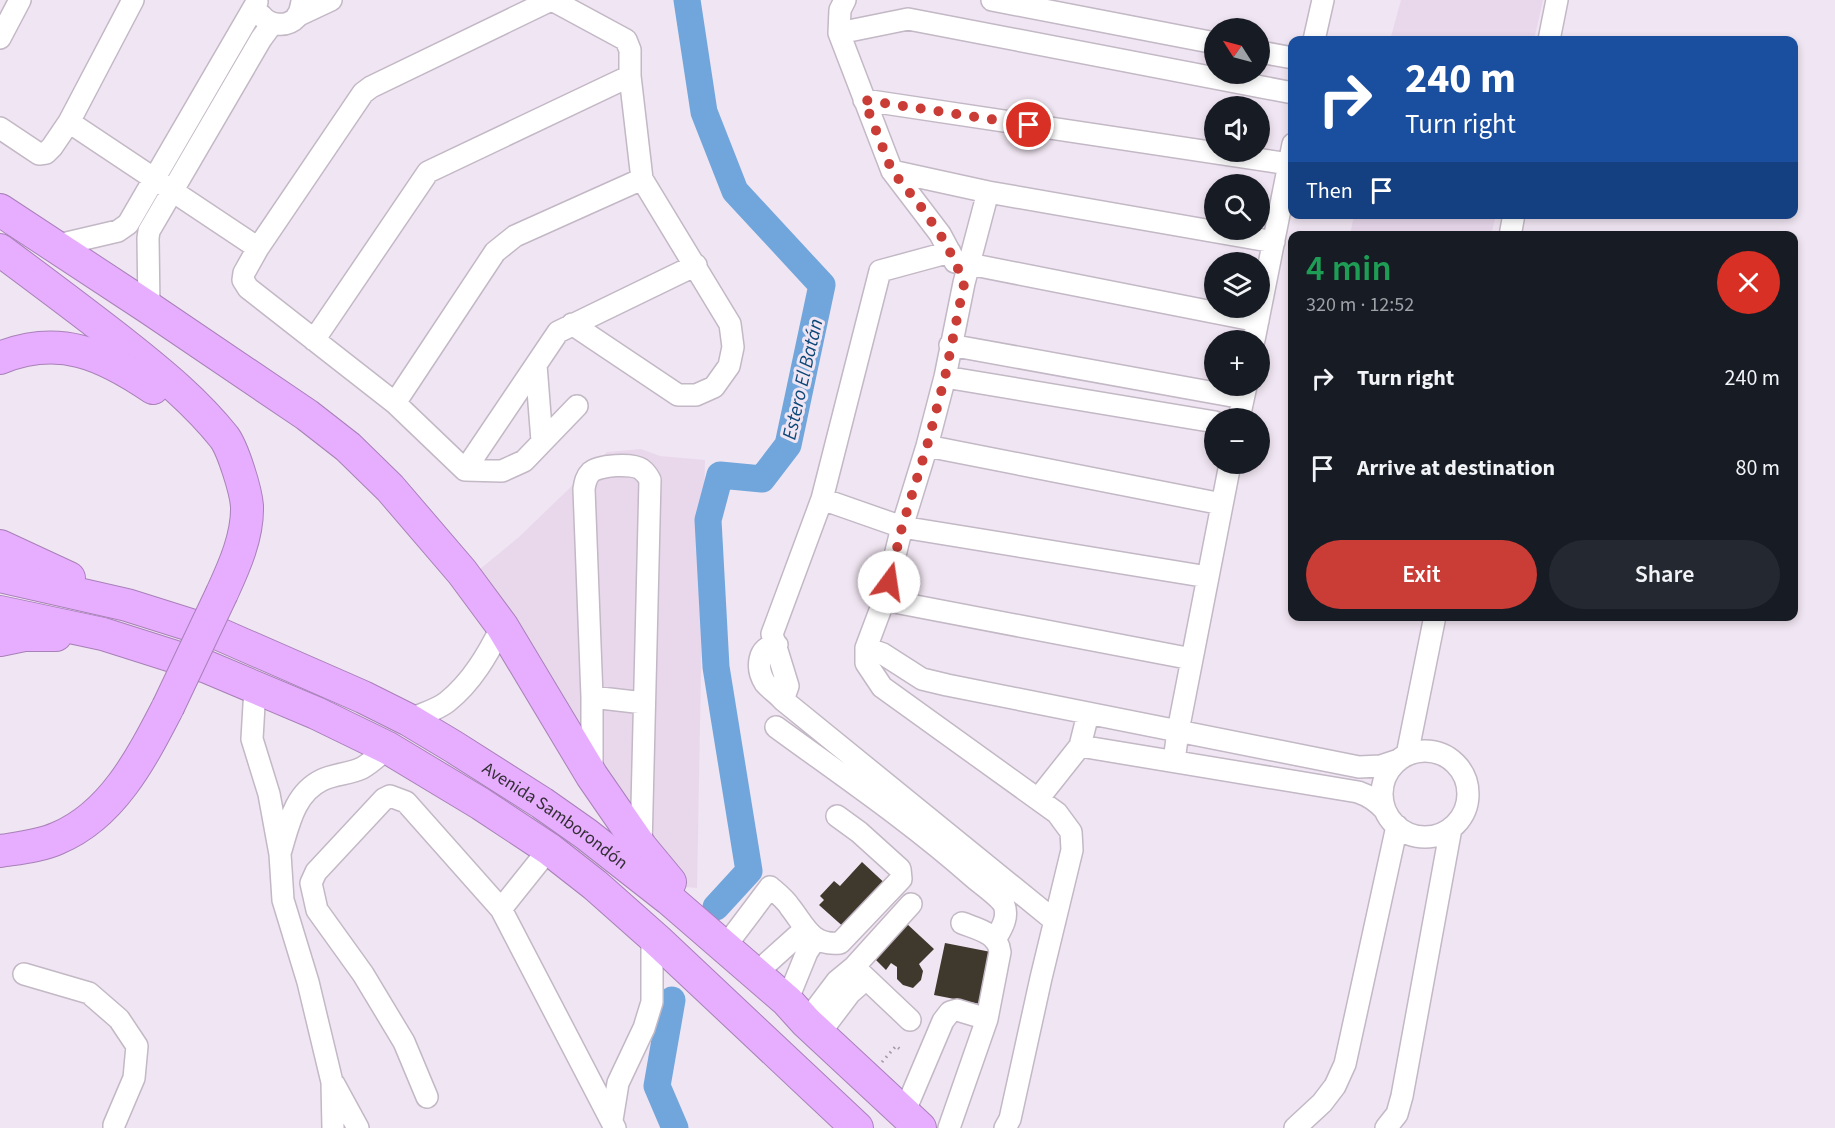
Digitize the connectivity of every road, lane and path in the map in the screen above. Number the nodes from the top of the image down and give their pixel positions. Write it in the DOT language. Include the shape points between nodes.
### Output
graph roads {
  1 [pos="21,0"];
  2 [pos="133,0"];
  3 [pos="331,0"];
  4 [pos="551,0"];
  5 [pos="845,0"];
  6 [pos="992,0"];
  7 [pos="1323,0"];
  8 [pos="1557,0"];
  9 [pos="257,1"];
  10 [pos="299,8"];
  11 [pos="272,24"];
  12 [pos="839,33"];
  13 [pos="1315,36"];
  14 [pos="1550,36"];
  15 [pos="0,38"];
  16 [pos="1204,41"];
  17 [pos="1270,54"];
  18 [pos="1288,57"];
  19 [pos="630,76"];
  20 [pos="1288,92"];
  21 [pos="864,100"];
  22 [pos="69,122"];
  23 [pos="0,128"];
  24 [pos="1288,154"];
  25 [pos="1288,170"];
  26 [pos="892,171"];
  27 [pos="154,178"];
  28 [pos="642,179"];
  29 [pos="172,191"];
  30 [pos="988,192"];
  31 [pos="0,210"];
  32 [pos="1274,242"];
  33 [pos="54,246"];
  34 [pos="258,249"];
  35 [pos="0,250"];
  36 [pos="950,252"];
  37 [pos="696,265"];
  38 [pos="0,267"];
  39 [pos="966,274"];
  40 [pos="149,308"];
  41 [pos="572,324"];
  42 [pos="1251,330"];
  43 [pos="1256,330"];
  44 [pos="314,340"];
  45 [pos="950,345"];
  46 [pos="0,358"];
  47 [pos="536,365"];
  48 [pos="945,377"];
  49 [pos="1204,386"];
  50 [pos="395,403"];
  51 [pos="577,406"];
  52 [pos="181,407"];
  53 [pos="1204,420"];
  54 [pos="542,441"];
  55 [pos="927,446"];
  56 [pos="465,470"];
  57 [pos="1228,474"];
  58 [pos="822,499"];
  59 [pos="1222,504"];
  60 [pos="902,527"];
  61 [pos="0,546"];
  62 [pos="0,576"];
  63 [pos="1208,577"];
  64 [pos="218,591"];
  65 [pos="884,600"];
  66 [pos="127,605"];
  67 [pos="0,612"];
  68 [pos="1434,621"];
  69 [pos="502,626"];
  70 [pos="103,634"];
  71 [pos="0,640"];
  72 [pos="866,648"];
  73 [pos="1192,659"];
  74 [pos="255,688"];
  75 [pos="592,697"];
  76 [pos="644,703"];
  77 [pos="163,704"];
  78 [pos="1088,714"];
  79 [pos="409,720"];
  80 [pos="776,727"];
  81 [pos="1178,731"];
  82 [pos="1080,746"];
  83 [pos="388,748"];
  84 [pos="1403,757"];
  85 [pos="1174,761"];
  86 [pos="592,776"];
  87 [pos="1038,799"];
  88 [pos="837,816"];
  89 [pos="1391,818"];
  90 [pos="1450,828"];
  91 [pos="0,834"];
  92 [pos="641,847"];
  93 [pos="549,849"];
  94 [pos="0,851"];
  95 [pos="280,854"];
  96 [pos="911,904"];
  97 [pos="501,909"];
  98 [pos="1055,921"];
  99 [pos="962,923"];
  100 [pos="810,934"];
  101 [pos="652,936"];
  102 [pos="995,940"];
  103 [pos="724,948"];
  104 [pos="860,973"];
  105 [pos="24,974"];
  106 [pos="755,974"];
  107 [pos="804,1019"];
  108 [pos="987,1019"];
  109 [pos="910,1020"];
  110 [pos="896,1046"];
  111 [pos="902,1051"];
  112 [pos="332,1082"];
  113 [pos="427,1097"];
  114 [pos="912,1121"];
  115 [pos="613,1124"];
  116 [pos="114,1128"];
  117 [pos="333,1128"];
  118 [pos="358,1128"];
  119 [pos="857,1128"];
  120 [pos="949,1128"];
  121 [pos="1005,1128"];
  122 [pos="1295,1128"];
  123 [pos="1386,1128"];
  1 -- 15 [label="street"];
  2 -- 22 [label="street"];
  3 -- 10 [label="street"];
  4 -- 19 [label="street" via="626,40"];
  4 -- 34 [label="street" via="363,93"];
  5 -- 12 [label="street" via="840,10"];
  6 -- 16 [label="street"];
  7 -- 13 [label="street"];
  8 -- 14 [label="street"];
  9 -- 11 [label="street" via="264,19"];
  9 -- 27 [label="street"];
  10 -- 11 [label="street" via="286,24"];
  11 -- 29 [label="street"];
  12 -- 20 [label="street" via="908,19"];
  12 -- 21 [label="street"];
  17 -- 18 [label="street"];
  19 -- 28 [label="street"];
  19 -- 44 [label="street" via="428,172"];
  21 -- 24 [label="street"];
  21 -- 26 [label="street"];
  22 -- 23 [label="street" via="52,147 39,154"];
  22 -- 27 [label="street"];
  25 -- 32 [label="street"];
  26 -- 30 [label="street"];
  26 -- 36 [label="street"];
  27 -- 29 [label="street"];
  27 -- 33 [label="street" via="128,224 118,231"];
  28 -- 37 [label="street"];
  28 -- 50 [label="street" via="515,236 495,252"];
  29 -- 34 [label="street"];
  29 -- 40 [label="street" via="149,231"];
  30 -- 32 [label="street"];
  30 -- 39 [label="street"];
  31 -- 33 [label="highway"];
  32 -- 43 [label="street"];
  33 -- 40 [label="highway"];
  34 -- 44 [label="street" via="243,280"];
  35 -- 64 [label="highway" via="176,385 225,439 247,507 234,566"];
  36 -- 39 [label="street"];
  36 -- 58 [label="street" via="880,271"];
  37 -- 41 [label="street"];
  37 -- 41 [label="street" via="730,324 733,347 729,366 714,387 696,395 678,395"];
  38 -- 52 [label="highway"];
  39 -- 42 [label="street"];
  39 -- 45 [label="street"];
  40 -- 69 [label="highway" via="348,447 426,529"];
  41 -- 47 [label="street" via="558,332"];
  44 -- 50 [label="street"];
  45 -- 48 [label="street"];
  45 -- 49 [label="street"];
  46 -- 52 [label="highway" via="42,347 86,352 132,374"];
  47 -- 54 [label="street"];
  47 -- 56 [label="street"];
  48 -- 53 [label="street"];
  48 -- 55 [label="street"];
  50 -- 56 [label="street"];
  51 -- 54 [label="street"];
  52 -- 64 [label="highway" via="213,444 231,485 235,506 232,546"];
  54 -- 56 [label="street" via="524,461 502,471"];
  55 -- 59 [label="street"];
  55 -- 60 [label="street"];
  57 -- 59 [label="street"];
  58 -- 60 [label="street"];
  58 -- 98 [label="street" via="772,634 777,645 762,651 759,660 764,681"];
  59 -- 63 [label="street"];
  60 -- 63 [label="street"];
  60 -- 65 [label="street"];
  61 -- 66 [label="highway"];
  62 -- 66 [label="highway"];
  63 -- 73 [label="street"];
  64 -- 77 [label="highway"];
  65 -- 72 [label="street"];
  65 -- 73 [label="street"];
  66 -- 79 [label="highway, Avenida Samborondón" via="219,634"];
  67 -- 70 [label="highway"];
  68 -- 84 [label="street"];
  69 -- 79 [label="street" via="489,653 446,703"];
  69 -- 86 [label="highway"];
  70 -- 71 [label="highway" via="24,635"];
  70 -- 74 [label="highway, Avenida Samborondón" via="207,667"];
  72 -- 78 [label="street" via="922,679"];
  72 -- 87 [label="street" via="866,663 882,687"];
  73 -- 81 [label="street"];
  74 -- 83 [label="highway, Avenida Samborondón"];
  74 -- 95 [label="street" via="252,739 269,794"];
  75 -- 76 [label="street"];
  75 -- 76 [label="street" via="584,489 590,472 597,468 630,465 640,468 650,480"];
  75 -- 86 [label="street"];
  76 -- 92 [label="street"];
  77 -- 91 [label="highway" via="88,800 40,828"];
  77 -- 94 [label="highway" via="131,774 84,824 58,839"];
  78 -- 81 [label="street"];
  78 -- 82 [label="street"];
  79 -- 103 [label="highway, Avenida Samborondón" via="577,828 669,899"];
  80 -- 102 [label="street" via="900,817 1003,904 1004,922"];
  81 -- 84 [label="street" via="1359,766 1381,766"];
  81 -- 85 [label="street"];
  82 -- 85 [label="street"];
  82 -- 87 [label="street"];
  83 -- 93 [label="highway, Avenida Samborondón"];
  83 -- 95 [label="street" via="361,769 322,780 309,788 291,815"];
  84 -- 89 [label="street" via="1384,782 1382,794"];
  84 -- 90 [label="street" via="1425,751 1437,753 1456,764 1462,773 1468,794 1466,805"];
  85 -- 89 [label="street" via="1359,792 1369,795"];
  86 -- 92 [label="highway"];
  87 -- 98 [label="street" via="1057,813 1071,832 1072,850"];
  88 -- 100 [label="street" via="900,869 901,879 840,943"];
  89 -- 90 [label="street" via="1403,831 1424,837"];
  89 -- 122 [label="street" via="1345,1064 1335,1086"];
  90 -- 123 [label="street" via="1402,1096 1397,1114"];
  92 -- 103 [label="highway"];
  93 -- 97 [label="street"];
  93 -- 101 [label="highway, Avenida Samborondón"];
  95 -- 112 [label="street" via="283,900"];
  96 -- 104 [label="street"];
  97 -- 113 [label="street" via="406,802 390,796 316,872 311,883 317,910 363,974 404,1042"];
  97 -- 115 [label="street"];
  98 -- 121 [label="street"];
  99 -- 102 [label="street" via="988,933"];
  100 -- 103 [label="street" via="770,887"];
  100 -- 106 [label="street"];
  100 -- 107 [label="street"];
  101 -- 115 [label="street" via="652,1002 618,1083"];
  101 -- 119 [label="highway, Avenida Samborondón"];
  102 -- 108 [label="street" via="1000,952"];
  103 -- 106 [label="highway, Avenida Samborondón"];
  104 -- 107 [label="street" via="850,993"];
  104 -- 109 [label="street"];
  105 -- 116 [label="street" via="89,993 119,1019 137,1046 134,1078"];
  106 -- 107 [label="highway, Avenida Samborondón"];
  107 -- 114 [label="highway, Avenida Samborondón"];
  108 -- 114 [label="street" via="957,1010 943,1021"];
  108 -- 120 [label="street"];
  110 -- 111 [label="path"];
  112 -- 117 [label="street"];
  112 -- 118 [label="street"];
}
